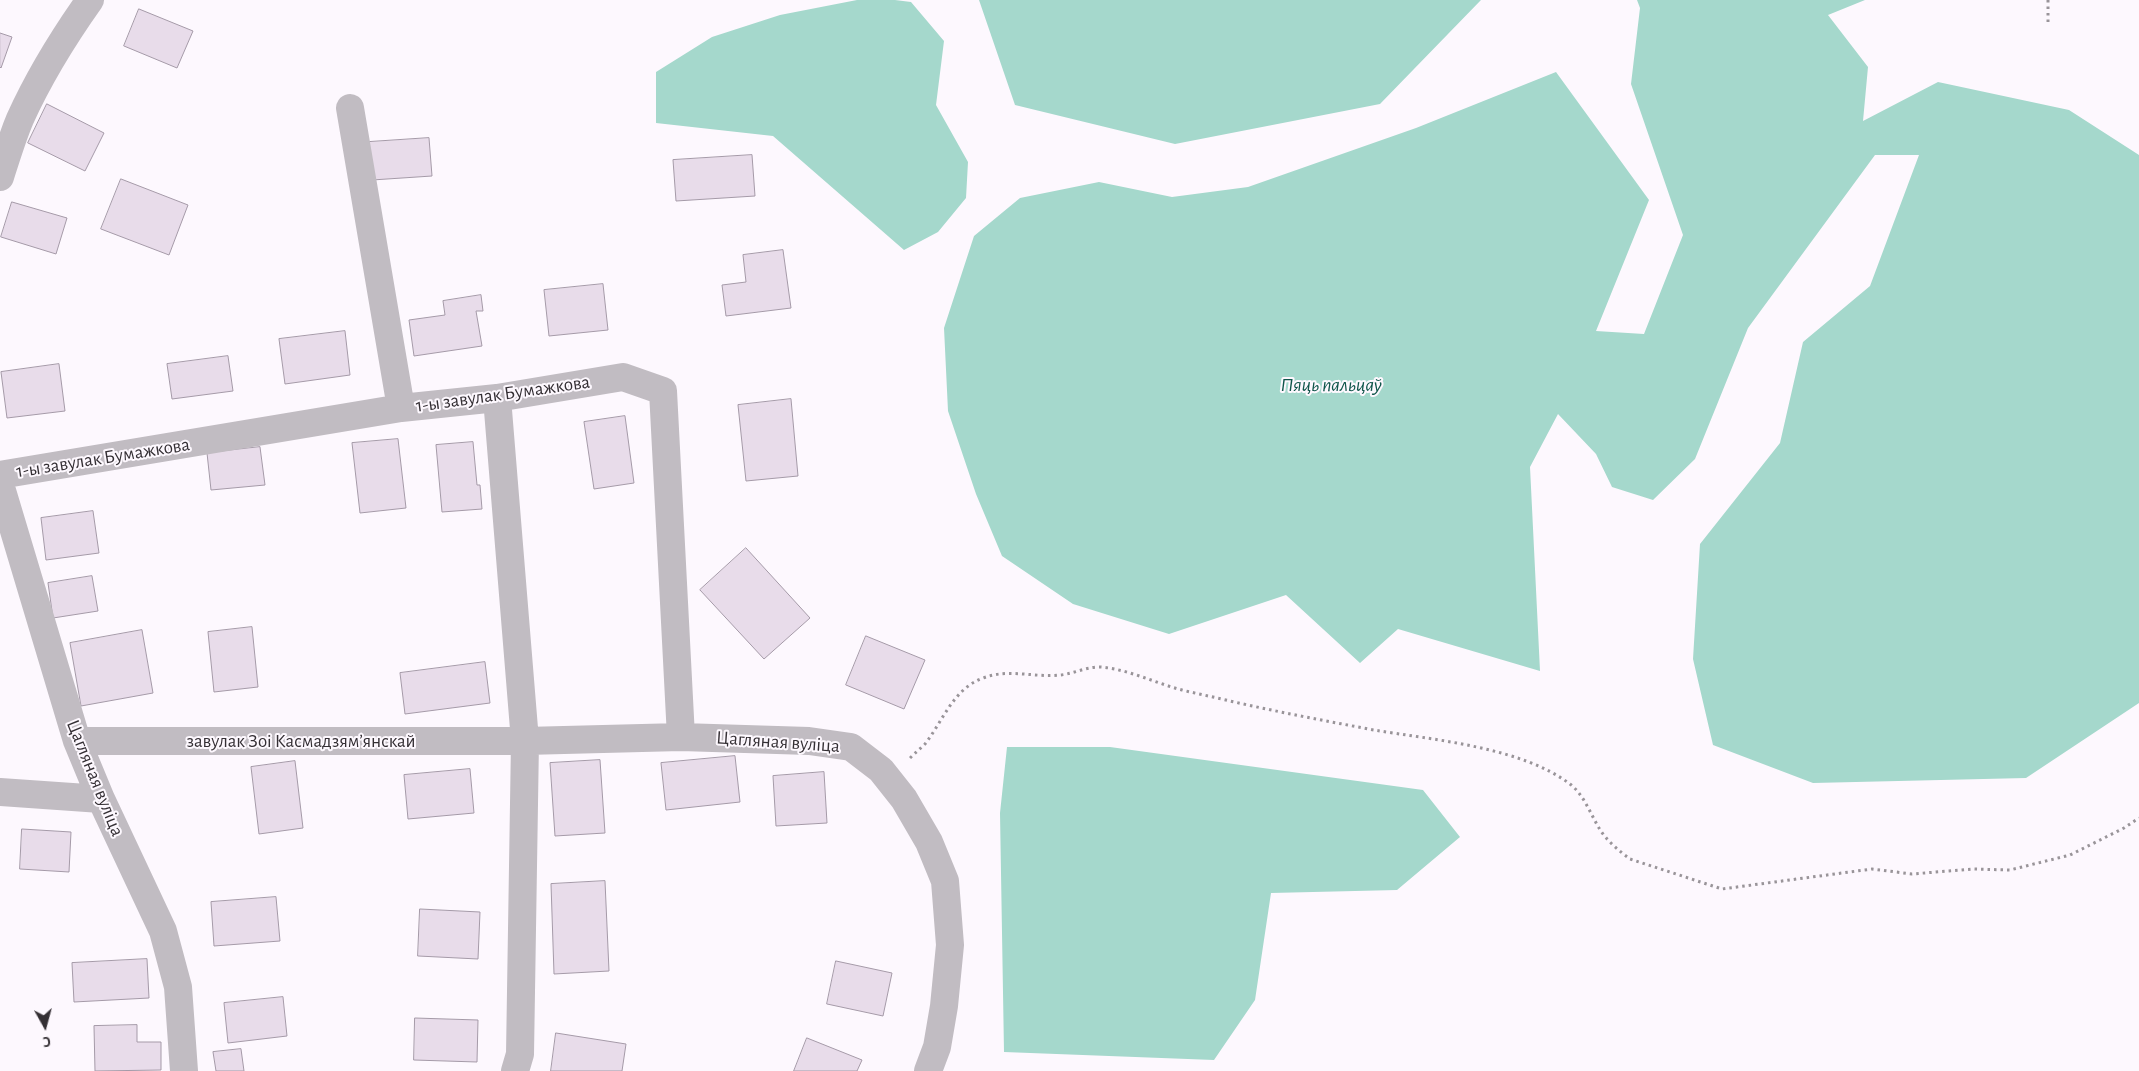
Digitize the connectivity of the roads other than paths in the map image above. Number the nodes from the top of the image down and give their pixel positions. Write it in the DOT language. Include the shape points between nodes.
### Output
graph roads {
  1 [pos="90,0"];
  2 [pos="350,108"];
  3 [pos="0,177"];
  4 [pos="497,398"];
  5 [pos="401,408"];
  6 [pos="0,475"];
  7 [pos="0,484"];
  8 [pos="681,737"];
  9 [pos="77,741"];
  10 [pos="525,741"];
  11 [pos="0,792"];
  12 [pos="101,799"];
  13 [pos="184,1071"];
  14 [pos="514,1071"];
  15 [pos="928,1071"];
  1 -- 3 [label="street" via="67,32 19,120"];
  2 -- 5 [label="street"];
  4 -- 5 [label="street, 1-ы завулак Бумажкова"];
  4 -- 8 [label="street, 1-ы завулак Бумажкова" via="623,377 663,392"];
  4 -- 10 [label="street"];
  5 -- 6 [label="street, 1-ы завулак Бумажкова"];
  7 -- 9 [label="street, Цагляная вуліца"];
  8 -- 10 [label="street, Цагляная вуліца"];
  8 -- 15 [label="street, Цагляная вуліца" via="809,741 851,747 881,770 904,799 929,842 945,881 950,945 937,1047"];
  9 -- 10 [label="street, завулак Зоі Касмадзямʼянскай"];
  9 -- 12 [label="street, Цагляная вуліца"];
  10 -- 14 [label="street" via="520,1054"];
  11 -- 12 [label="street"];
  12 -- 13 [label="street, Цагляная вуліца" via="163,931 178,987"];
}
